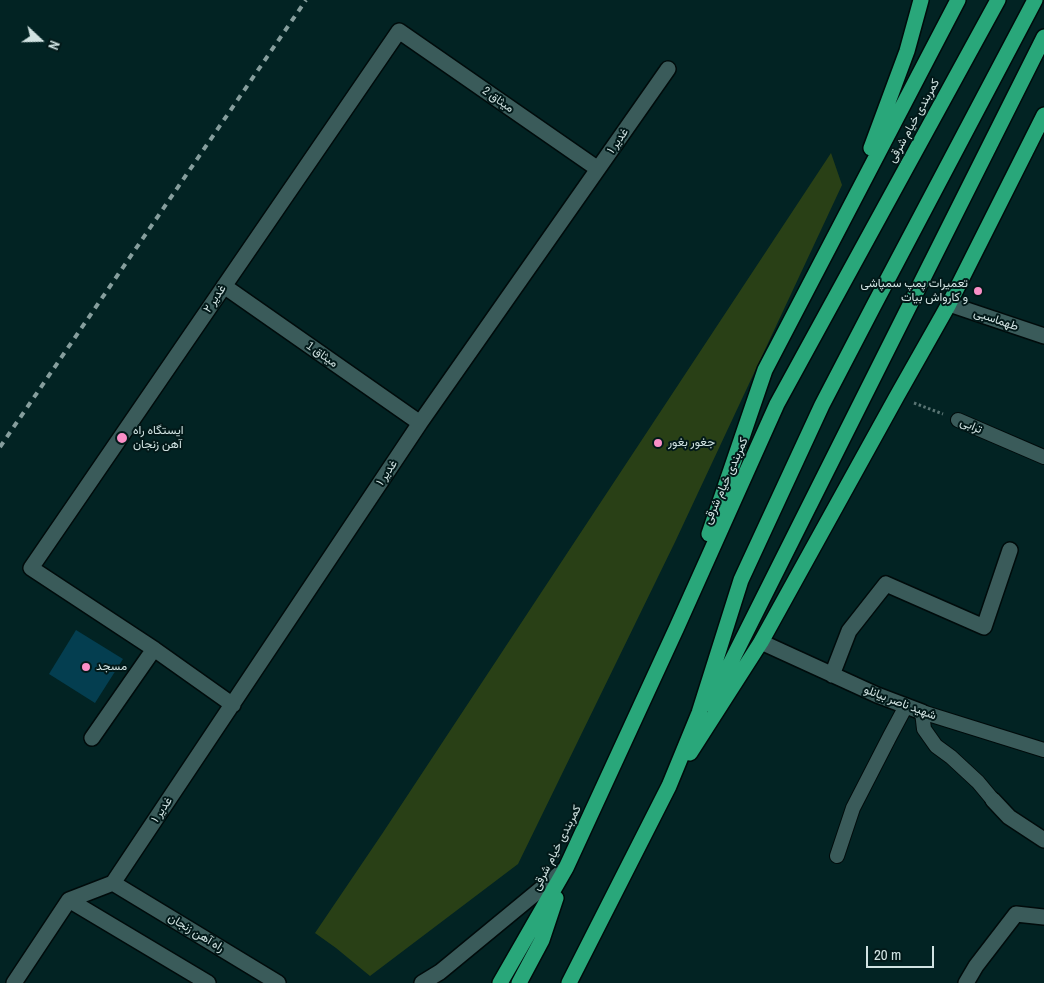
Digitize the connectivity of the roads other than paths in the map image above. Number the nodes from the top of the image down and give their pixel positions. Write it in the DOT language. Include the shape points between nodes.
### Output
graph roads {
  1 [pos="921,0"];
  2 [pos="958,0"];
  3 [pos="998,0"];
  4 [pos="1035,0"];
  5 [pos="399,31"];
  6 [pos="1044,37"];
  7 [pos="668,69"];
  8 [pos="1044,115"];
  9 [pos="598,169"];
  10 [pos="849,209"];
  11 [pos="224,286"];
  12 [pos="949,304"];
  13 [pos="1044,336"];
  14 [pos="958,420"];
  15 [pos="420,423"];
  16 [pos="1044,457"];
  17 [pos="1010,550"];
  18 [pos="676,627"];
  19 [pos="761,642"];
  20 [pos="154,649"];
  21 [pos="832,675"];
  22 [pos="233,705"];
  23 [pos="906,706"];
  24 [pos="922,712"];
  25 [pos="92,738"];
  26 [pos="1044,750"];
  27 [pos="669,786"];
  28 [pos="993,800"];
  29 [pos="1044,840"];
  30 [pos="837,856"];
  31 [pos="566,868"];
  32 [pos="113,883"];
  33 [pos="68,900"];
  34 [pos="1044,916"];
  35 [pos="257,978"];
  36 [pos="14,983"];
  37 [pos="208,983"];
  38 [pos="278,983"];
  39 [pos="422,983"];
  40 [pos="500,983"];
  41 [pos="519,983"];
  42 [pos="569,983"];
  43 [pos="966,983"];
  1 -- 10 [label="highway" via="907,51"];
  2 -- 10 [label="highway"];
  3 -- 18 [label="highway, کمربندی خیام شرقی" via="777,404"];
  4 -- 27 [label="highway" via="814,423 741,580 699,713"];
  5 -- 9 [label="street, میثاق 2"];
  5 -- 11 [label="street, غدیر ۲"];
  6 -- 27 [label="highway"];
  7 -- 9 [label="street, غدیر ۱"];
  8 -- 12 [label="highway"];
  9 -- 15 [label="street, غدیر ۱"];
  10 -- 18 [label="highway" via="765,370"];
  11 -- 15 [label="street, میثاق 1"];
  11 -- 20 [label="street, غدیر ۲" via="31,568"];
  12 -- 13 [label="street, طهماسبی"];
  12 -- 19 [label="highway"];
  14 -- 16 [label="lane, ترابی"];
  15 -- 22 [label="street, غدیر ۱"];
  17 -- 21 [label="street" via="984,627 886,584 849,631"];
  18 -- 31 [label="highway, کمربندی خیام شرقی"];
  19 -- 21 [label="street, شهید ناصر بیانلو"];
  19 -- 27 [label="highway"];
  20 -- 22 [label="street"];
  20 -- 25 [label="street"];
  21 -- 23 [label="street, شهید ناصر بیانلو"];
  22 -- 32 [label="street, غدیر ۱"];
  23 -- 24 [label="street, شهید ناصر بیانلو"];
  23 -- 30 [label="lane" via="852,808"];
  24 -- 26 [label="lane, شهید ناصر بیانلو"];
  24 -- 28 [label="lane" via="924,729 936,746 978,782"];
  27 -- 42 [label="highway"];
  28 -- 29 [label="street" via="1008,818"];
  31 -- 39 [label="street" via="440,972"];
  31 -- 40 [label="highway, کمربندی خیام شرقی"];
  31 -- 41 [label="highway" via="542,940"];
  32 -- 33 [label="street"];
  32 -- 35 [label="street, راه آهن زنجان"];
  33 -- 36 [label="street"];
  33 -- 37 [label="street"];
  34 -- 43 [label="street" via="1016,914"];
  35 -- 38 [label="street, راه آهن زنجان"];
}
